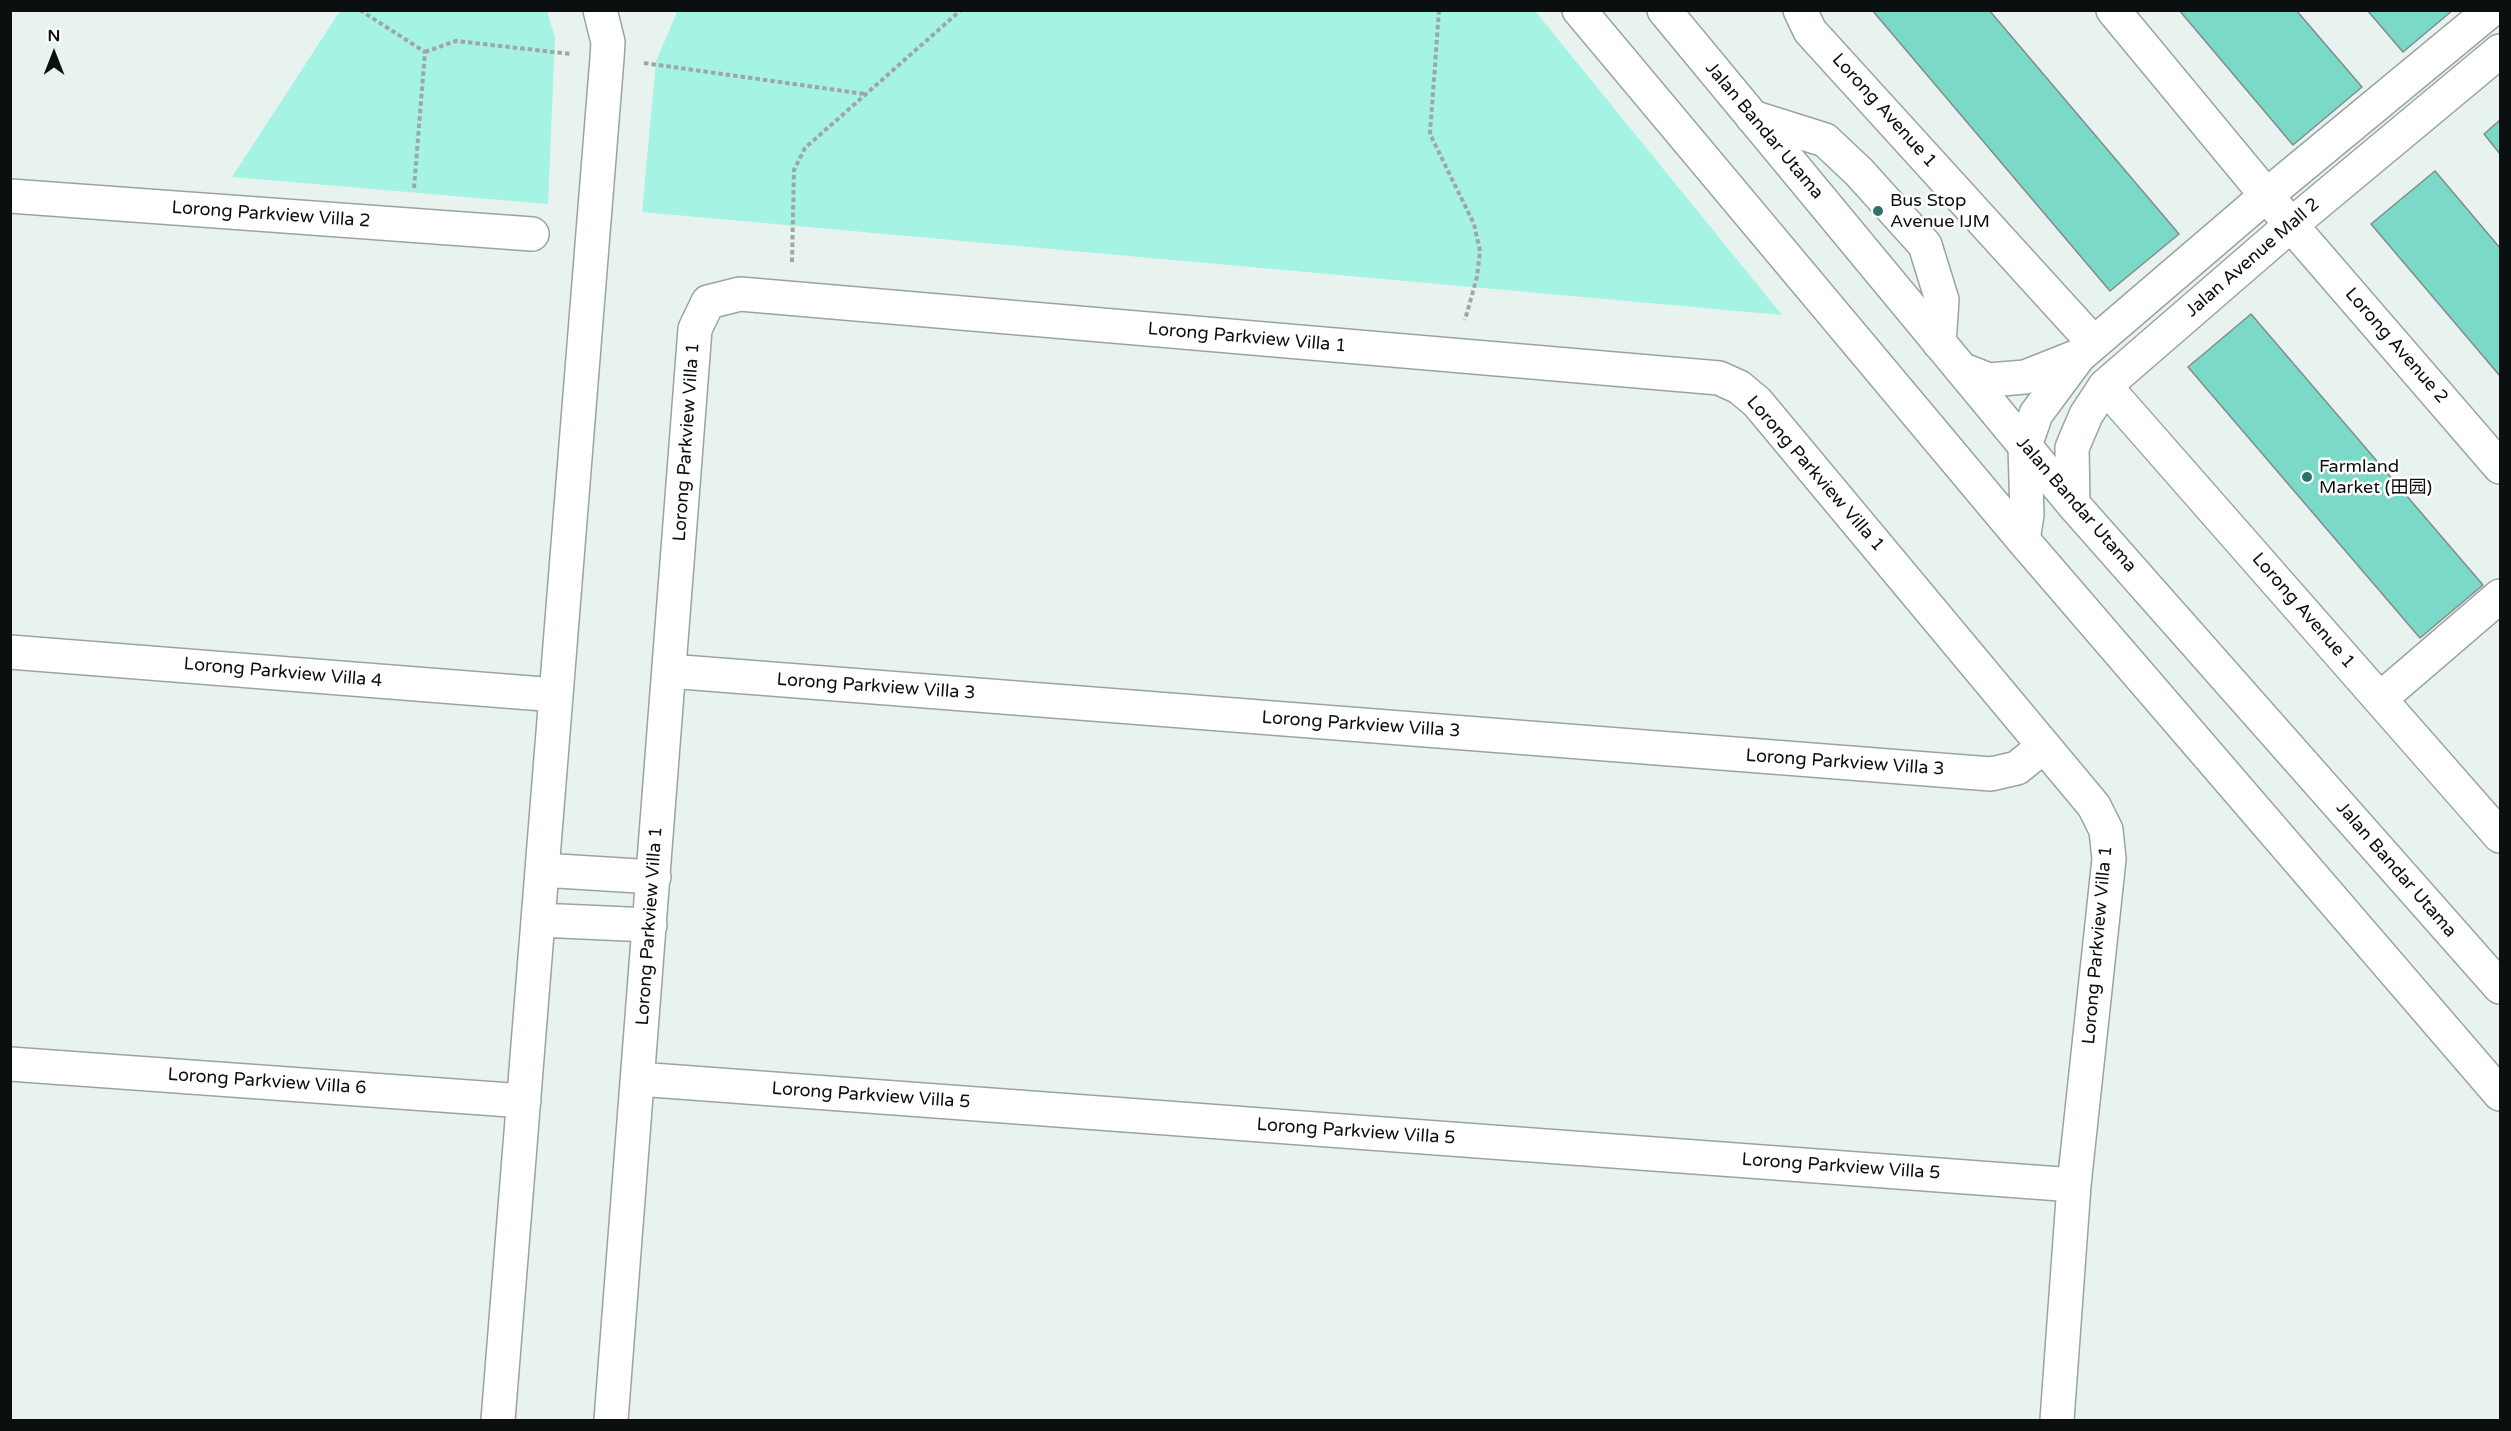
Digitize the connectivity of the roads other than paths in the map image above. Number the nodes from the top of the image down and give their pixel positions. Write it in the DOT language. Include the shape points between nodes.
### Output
graph roads {
  1 [pos="600,10"];
  2 [pos="622,10"];
  3 [pos="1579,10"];
  4 [pos="1664,10"];
  5 [pos="1800,10"];
  6 [pos="2113,10"];
  7 [pos="2492,10"];
  8 [pos="608,50"];
  9 [pos="2500,51"];
  10 [pos="1752,117"];
  11 [pos="2267,195"];
  12 [pos="10,196"];
  13 [pos="2291,225"];
  14 [pos="532,234"];
  15 [pos="1939,343"];
  16 [pos="2086,349"];
  17 [pos="1960,369"];
  18 [pos="2105,386"];
  19 [pos="2025,446"];
  20 [pos="2500,467"];
  21 [pos="2073,504"];
  22 [pos="2023,540"];
  23 [pos="2500,596"];
  24 [pos="10,652"];
  25 [pos="669,671"];
  26 [pos="556,695"];
  27 [pos="2380,699"];
  28 [pos="2044,746"];
  29 [pos="2500,836"];
  30 [pos="542,870"];
  31 [pos="654,877"];
  32 [pos="538,920"];
  33 [pos="650,925"];
  34 [pos="2500,987"];
  35 [pos="2417,997"];
  36 [pos="2500,1060"];
  37 [pos="10,1064"];
  38 [pos="638,1079"];
  39 [pos="2500,1094"];
  40 [pos="524,1101"];
  41 [pos="2074,1185"];
  42 [pos="498,1420"];
  43 [pos="611,1420"];
  44 [pos="2057,1420"];
  1 -- 8 [label="street"];
  2 -- 8 [label="street"];
  3 -- 22 [label="street"];
  4 -- 10 [label="street, Jalan Bandar Utama"];
  5 -- 16 [label="street, Lorong Avenue 1" via="1810,31"];
  6 -- 11 [label="street"];
  7 -- 11 [label="street, Jalan Avenue Mall 2"];
  8 -- 26 [label="street"];
  9 -- 13 [label="street, Jalan Avenue Mall 2"];
  10 -- 15 [label="street, Jalan Bandar Utama"];
  10 -- 15 [label="street" via="1825,140 1925,245 1942,300"];
  11 -- 13 [label="street, Lorong Avenue 2"];
  11 -- 16 [label="street, Jalan Avenue Mall 2"];
  12 -- 14 [label="street, Lorong Parkview Villa 2"];
  13 -- 18 [label="street, Jalan Avenue Mall 2"];
  13 -- 20 [label="street, Lorong Avenue 2"];
  15 -- 17 [label="street, Jalan Bandar Utama"];
  16 -- 17 [label="street" via="2025,377 1989,380"];
  16 -- 19 [label="street, Jalan Avenue Mall 2" via="2036,414"];
  17 -- 19 [label="street, Jalan Bandar Utama"];
  18 -- 21 [label="street, Jalan Avenue Mall 2" via="2086,415 2072,448"];
  18 -- 27 [label="street, Lorong Avenue 1"];
  19 -- 21 [label="street, Jalan Bandar Utama"];
  19 -- 22 [label="street" via="2027,515"];
  21 -- 34 [label="street, Jalan Bandar Utama"];
  22 -- 35 [label="street"];
  23 -- 27 [label="street"];
  24 -- 26 [label="street, Lorong Parkview Villa 4"];
  25 -- 28 [label="street, Lorong Parkview Villa 3" via="1991,774 2017,768"];
  25 -- 28 [label="street, Lorong Parkview Villa 1" via="695,330 708,302 740,294 1719,378 1739,387 1757,402"];
  25 -- 31 [label="street, Lorong Parkview Villa 1"];
  26 -- 30 [label="street"];
  27 -- 29 [label="street, Lorong Avenue 1"];
  28 -- 41 [label="street, Lorong Parkview Villa 1" via="2094,806 2106,830 2109,859"];
  30 -- 31 [label="street"];
  30 -- 32 [label="street"];
  31 -- 33 [label="street, Lorong Parkview Villa 1"];
  32 -- 33 [label="street"];
  32 -- 40 [label="street"];
  33 -- 38 [label="street, Lorong Parkview Villa 1"];
  35 -- 36 [label="street" via="2480,1036"];
  35 -- 39 [label="street"];
  37 -- 40 [label="street, Lorong Parkview Villa 6"];
  38 -- 41 [label="street, Lorong Parkview Villa 5"];
  38 -- 43 [label="street, Lorong Parkview Villa 1"];
  40 -- 42 [label="street"];
  41 -- 44 [label="street, Lorong Parkview Villa 1"];
}
